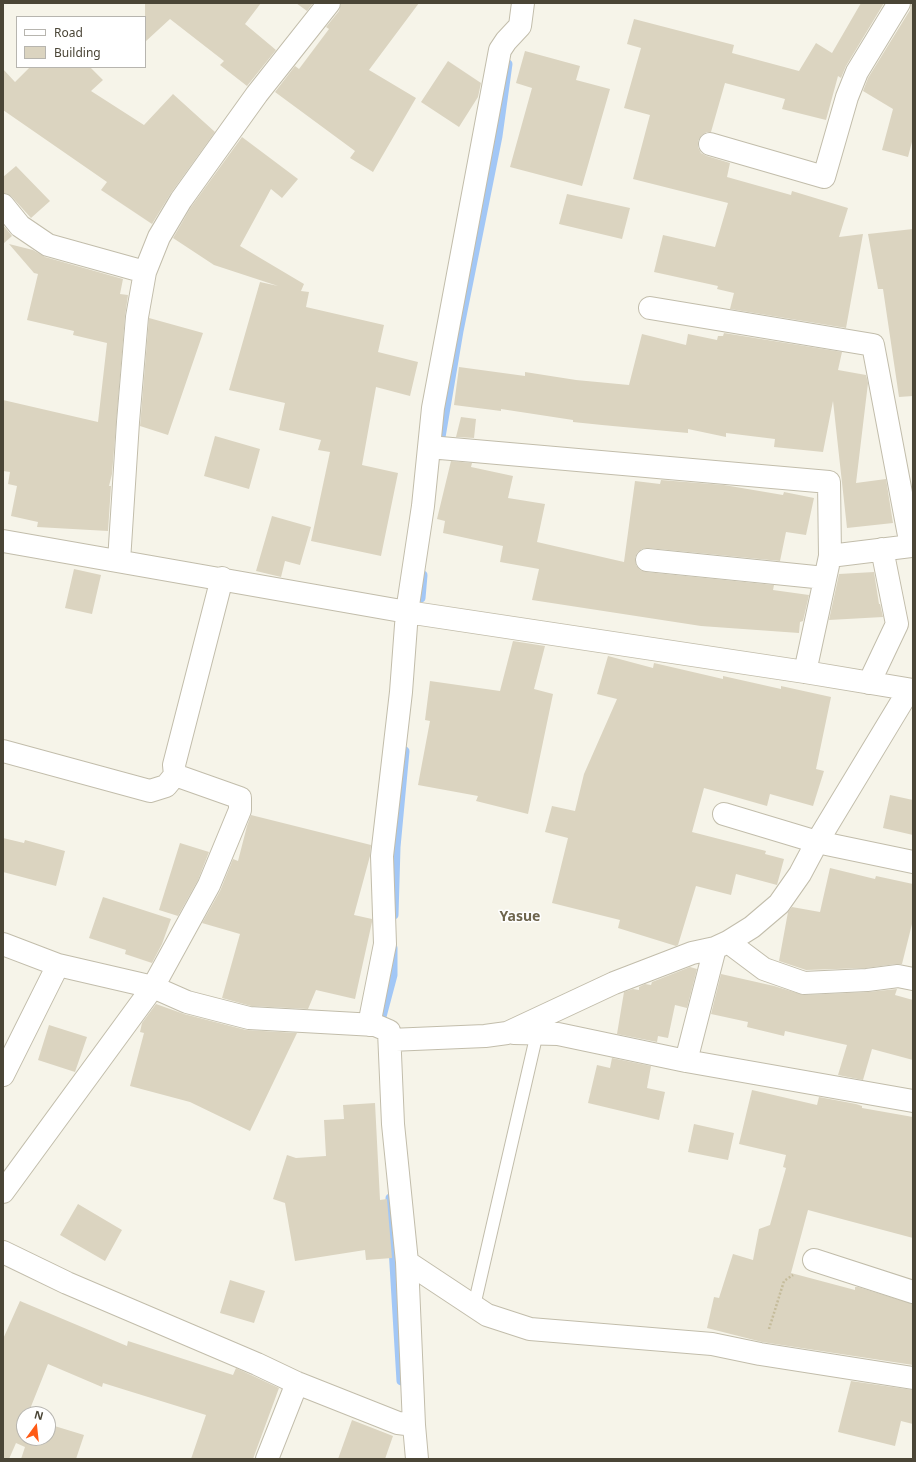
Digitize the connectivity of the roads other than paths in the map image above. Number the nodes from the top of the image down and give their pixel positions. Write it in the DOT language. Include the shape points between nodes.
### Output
graph roads {
  1 [pos="329,3"];
  2 [pos="523,3"];
  3 [pos="898,3"];
  4 [pos="710,144"];
  5 [pos="3,205"];
  6 [pos="145,272"];
  7 [pos="650,308"];
  8 [pos="436,448"];
  9 [pos="3,541"];
  10 [pos="882,549"];
  11 [pos="830,556"];
  12 [pos="647,560"];
  13 [pos="119,561"];
  14 [pos="222,578"];
  15 [pos="825,578"];
  16 [pos="407,612"];
  17 [pos="805,672"];
  18 [pos="869,683"];
  19 [pos="911,690"];
  20 [pos="3,751"];
  21 [pos="175,775"];
  22 [pos="724,814"];
  23 [pos="817,842"];
  24 [pos="913,862"];
  25 [pos="3,944"];
  26 [pos="721,945"];
  27 [pos="58,965"];
  28 [pos="913,979"];
  29 [pos="153,987"];
  30 [pos="380,1029"];
  31 [pos="537,1032"];
  32 [pos="507,1033"];
  33 [pos="686,1061"];
  34 [pos="3,1075"];
  35 [pos="913,1101"];
  36 [pos="3,1192"];
  37 [pos="3,1252"];
  38 [pos="814,1260"];
  39 [pos="407,1262"];
  40 [pos="913,1292"];
  41 [pos="474,1306"];
  42 [pos="913,1378"];
  43 [pos="297,1383"];
  44 [pos="407,1424"];
  45 [pos="267,1459"];
  46 [pos="417,1459"];
  1 -- 6 [label="street" via="257,94 181,200 159,237"];
  2 -- 8 [label="street" via="520,26 500,50 433,408"];
  3 -- 4 [label="street" via="857,72 847,97 824,177"];
  5 -- 6 [label="street" via="20,226 48,245"];
  6 -- 13 [label="street" via="137,317"];
  7 -- 10 [label="street" via="873,345 911,546"];
  8 -- 11 [label="street" via="829,482"];
  8 -- 16 [label="street" via="423,506"];
  9 -- 13 [label="street"];
  10 -- 11 [label="street"];
  10 -- 18 [label="street" via="897,624"];
  11 -- 15 [label="street"];
  12 -- 15 [label="street"];
  13 -- 14 [label="street"];
  14 -- 16 [label="street"];
  14 -- 21 [label="street" via="174,765"];
  15 -- 17 [label="street"];
  16 -- 17 [label="street"];
  16 -- 30 [label="street" via="401,692 382,856 385,944"];
  17 -- 18 [label="street"];
  18 -- 19 [label="street"];
  19 -- 23 [label="street"];
  20 -- 21 [label="street" via="150,791 166,786"];
  21 -- 29 [label="street" via="240,798 240,810 209,885"];
  22 -- 23 [label="street"];
  23 -- 24 [label="street"];
  23 -- 26 [label="street" via="800,874 779,904 752,927"];
  25 -- 27 [label="street"];
  26 -- 28 [label="street" via="764,969 804,983 898,976"];
  26 -- 32 [label="street" via="692,953 614,983"];
  26 -- 33 [label="street"];
  27 -- 29 [label="street"];
  27 -- 34 [label="street"];
  29 -- 30 [label="street" via="187,1002 249,1018"];
  29 -- 36 [label="street"];
  30 -- 32 [label="street" via="486,1036"];
  30 -- 39 [label="street"];
  31 -- 32 [label="street"];
  31 -- 33 [label="street" via="558,1034"];
  31 -- 41 [label="lane"];
  33 -- 35 [label="street"];
  37 -- 43 [label="street" via="67,1283"];
  38 -- 40 [label="street"];
  39 -- 41 [label="street"];
  39 -- 44 [label="street"];
  41 -- 42 [label="street" via="487,1315 530,1329 712,1344"];
  43 -- 44 [label="street"];
  43 -- 45 [label="street"];
  44 -- 46 [label="street"];
}
